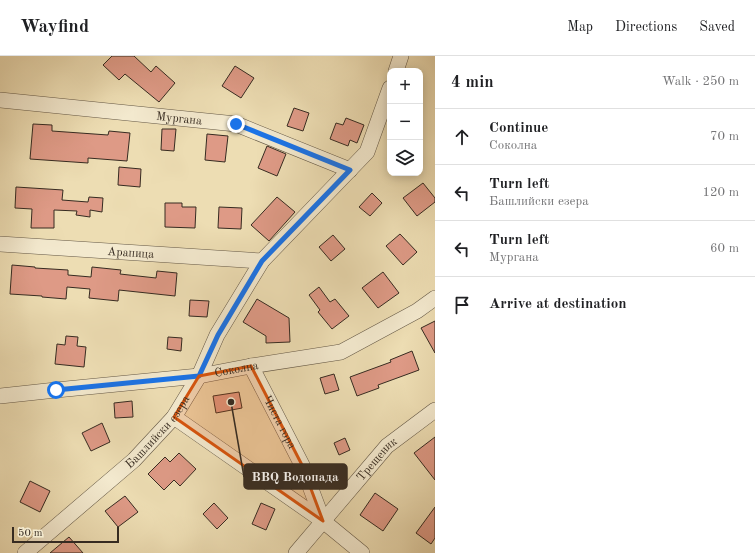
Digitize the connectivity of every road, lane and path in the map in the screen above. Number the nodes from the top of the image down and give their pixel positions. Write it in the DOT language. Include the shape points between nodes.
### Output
graph roads {
  1 [pos="401,56"];
  2 [pos="397,68"];
  3 [pos="387,96"];
  4 [pos="0,100"];
  5 [pos="350,170"];
  6 [pos="0,244"];
  7 [pos="262,261"];
  8 [pos="435,298"];
  9 [pos="252,366"];
  10 [pos="199,376"];
  11 [pos="0,396"];
  12 [pos="435,410"];
  13 [pos="174,416"];
  14 [pos="323,521"];
  15 [pos="25,553"];
  16 [pos="296,553"];
  17 [pos="362,553"];
  1 -- 2 [label="street"];
  3 -- 5 [label="street, Башлийски езера" via="367,152"];
  4 -- 5 [label="street, Мургана" via="236,124"];
  5 -- 7 [label="street, Башлийски езера"];
  6 -- 7 [label="street, Арапица"];
  7 -- 10 [label="street, Башлийски езера" via="218,335"];
  8 -- 9 [label="street, Соколна" via="418,311 341,352"];
  9 -- 10 [label="street, Соколна"];
  9 -- 14 [label="street, Чиста гора" via="302,465"];
  10 -- 11 [label="street, Соколна"];
  10 -- 13 [label="street, Башлийски езера"];
  12 -- 14 [label="street, Трещеник" via="387,446"];
  13 -- 14 [label="street"];
  13 -- 15 [label="street, Башлийски езера" via="134,460"];
  14 -- 16 [label="street, Трещеник"];
  14 -- 17 [label="street"];
}
